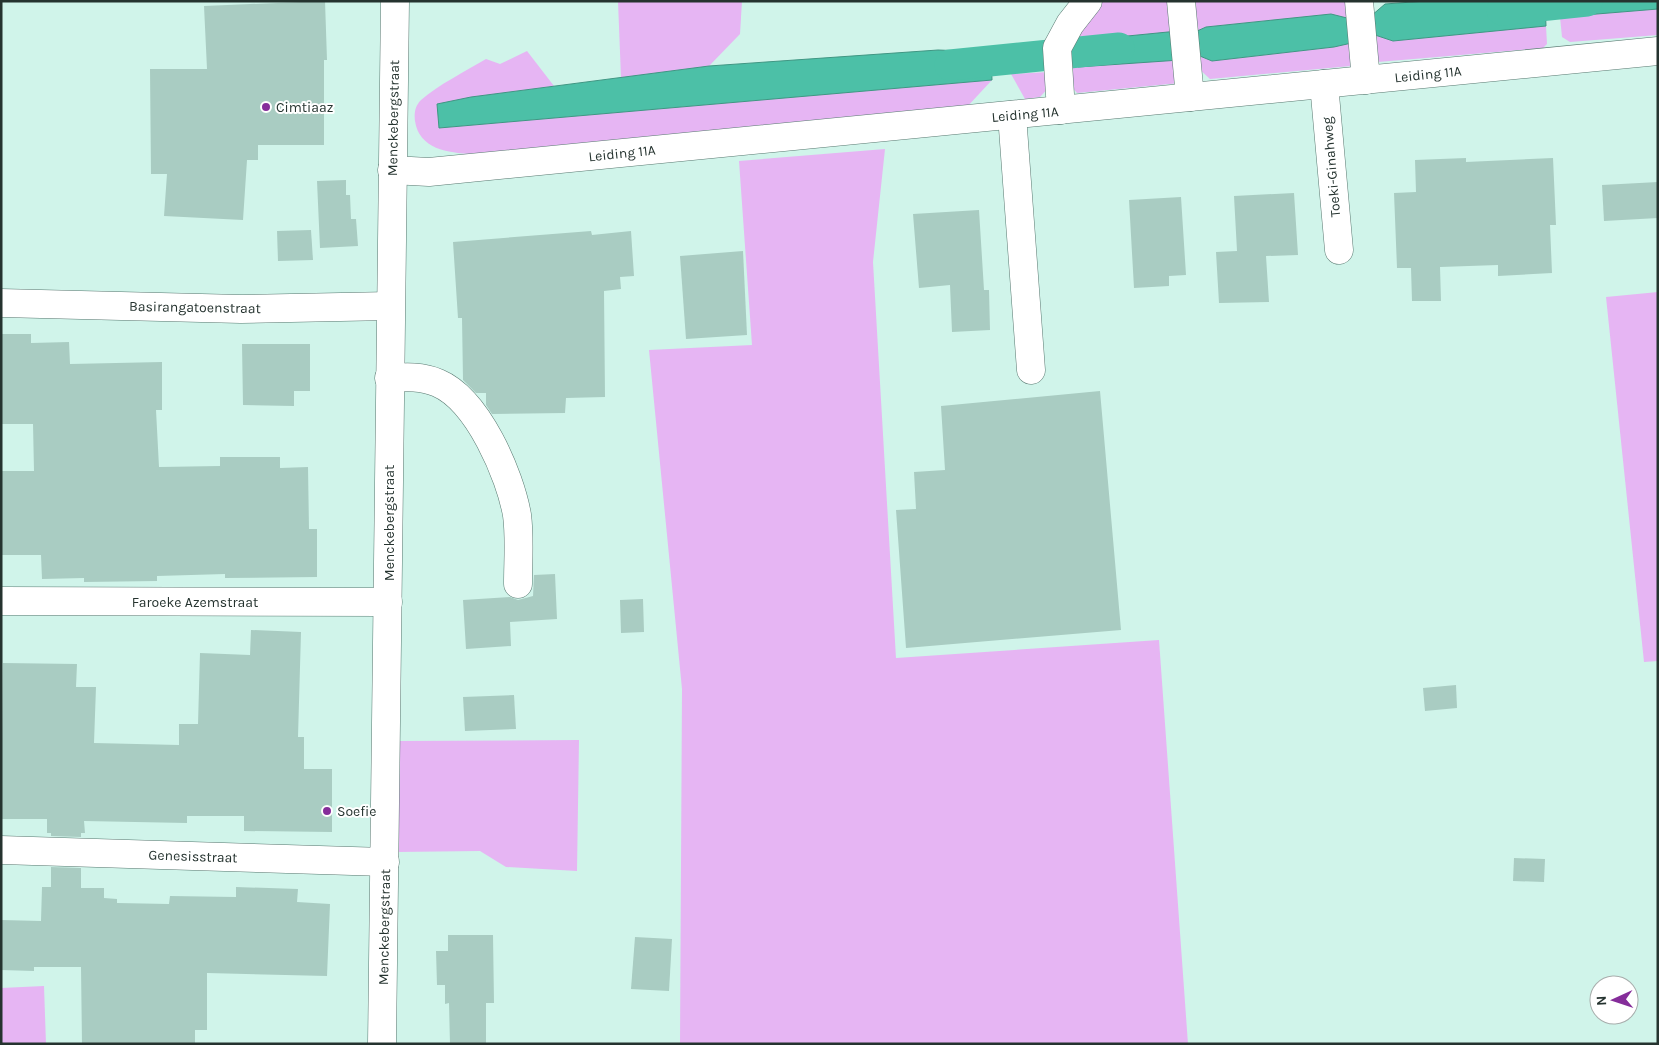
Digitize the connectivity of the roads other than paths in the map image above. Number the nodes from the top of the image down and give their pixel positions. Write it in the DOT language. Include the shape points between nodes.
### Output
graph roads {
  1 [pos="395,1"];
  2 [pos="1088,1"];
  3 [pos="1181,1"];
  4 [pos="1359,1"];
  5 [pos="1658,51"];
  6 [pos="1366,80"];
  7 [pos="1324,84"];
  8 [pos="1190,92"];
  9 [pos="1061,110"];
  10 [pos="1012,115"];
  11 [pos="392,170"];
  12 [pos="1338,250"];
  13 [pos="1,303"];
  14 [pos="390,306"];
  15 [pos="1031,370"];
  16 [pos="389,378"];
  17 [pos="518,584"];
  18 [pos="1,601"];
  19 [pos="388,602"];
  20 [pos="1,850"];
  21 [pos="385,862"];
  22 [pos="382,1044"];
  1 -- 11 [label="street, Menckebergstraat"];
  2 -- 9 [label="street" via="1057,48"];
  3 -- 8 [label="street"];
  4 -- 6 [label="street"];
  5 -- 6 [label="street, Leiding 11A"];
  6 -- 7 [label="street, Leiding 11A"];
  7 -- 8 [label="street, Leiding 11A"];
  7 -- 12 [label="street, Toeki-Ginahweg"];
  8 -- 9 [label="street, Leiding 11A"];
  9 -- 10 [label="street, Leiding 11A"];
  10 -- 11 [label="street, Leiding 11A" via="429,172"];
  10 -- 15 [label="street"];
  11 -- 14 [label="street, Menckebergstraat"];
  13 -- 14 [label="street, Basirangatoenstraat" via="241,309"];
  14 -- 16 [label="street, Menckebergstraat"];
  16 -- 17 [label="street" via="415,377 438,383 458,395 485,432 508,475 517,516"];
  16 -- 19 [label="street, Menckebergstraat"];
  18 -- 19 [label="street, Faroeke Azemstraat"];
  19 -- 21 [label="street, Menckebergstraat"];
  20 -- 21 [label="street, Genesisstraat"];
  21 -- 22 [label="street, Menckebergstraat"];
}
